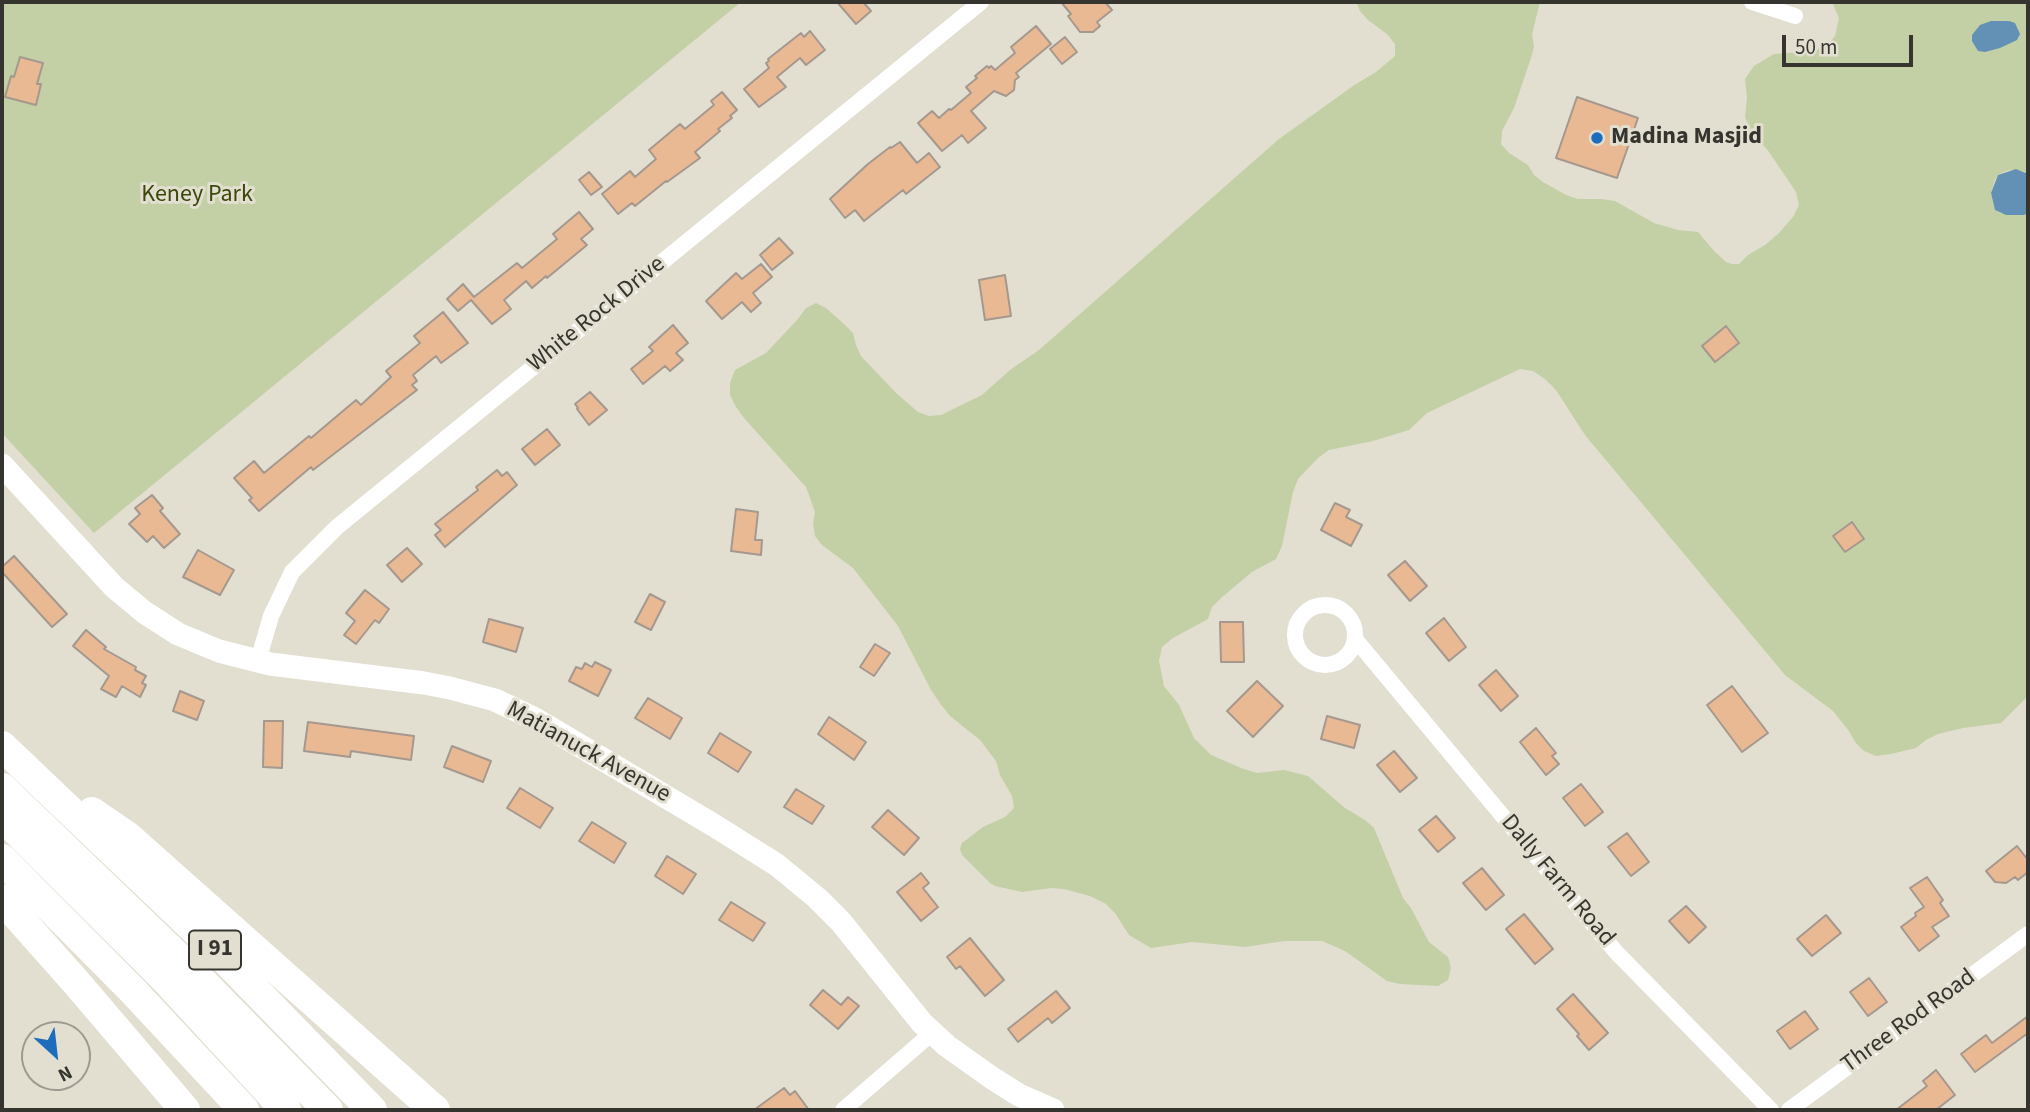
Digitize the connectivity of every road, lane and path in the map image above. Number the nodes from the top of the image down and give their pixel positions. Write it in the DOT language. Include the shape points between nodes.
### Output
graph roads {
  1 [pos="981,2"];
  2 [pos="1752,2"];
  3 [pos="1795,16"];
  4 [pos="2,465"];
  5 [pos="1356,640"];
  6 [pos="258,662"];
  7 [pos="2,746"];
  8 [pos="2,788"];
  9 [pos="53,794"];
  10 [pos="2,816"];
  11 [pos="2,859"];
  12 [pos="2,899"];
  13 [pos="2028,934"];
  14 [pos="932,1033"];
  15 [pos="185,1110"];
  16 [pos="244,1110"];
  17 [pos="286,1110"];
  18 [pos="328,1110"];
  19 [pos="372,1110"];
  20 [pos="435,1110"];
  21 [pos="843,1110"];
  22 [pos="1053,1110"];
  23 [pos="1772,1110"];
  24 [pos="1789,1110"];
  1 -- 6 [label="street, White Rock Drive" via="337,527 292,572 271,616"];
  2 -- 3 [label="street"];
  4 -- 6 [label="street, Matianuck Avenue" via="98,571 144,612 198,643"];
  5 -- 23 [label="street, Dally Farm Road" via="1616,952"];
  6 -- 14 [label="street, Matianuck Avenue" via="450,688 535,719 791,876 841,922"];
  7 -- 9 [label="highway, I 91"];
  8 -- 18 [label="highway" via="169,948"];
  9 -- 19 [label="highway, I 91"];
  9 -- 20 [label="highway" via="127,835"];
  10 -- 17 [label="highway" via="159,972"];
  11 -- 16 [label="highway"];
  12 -- 15 [label="highway"];
  13 -- 24 [label="street, Three Rod Road"];
  14 -- 21 [label="street"];
  14 -- 22 [label="street, Matianuck Avenue" via="968,1063"];
}
